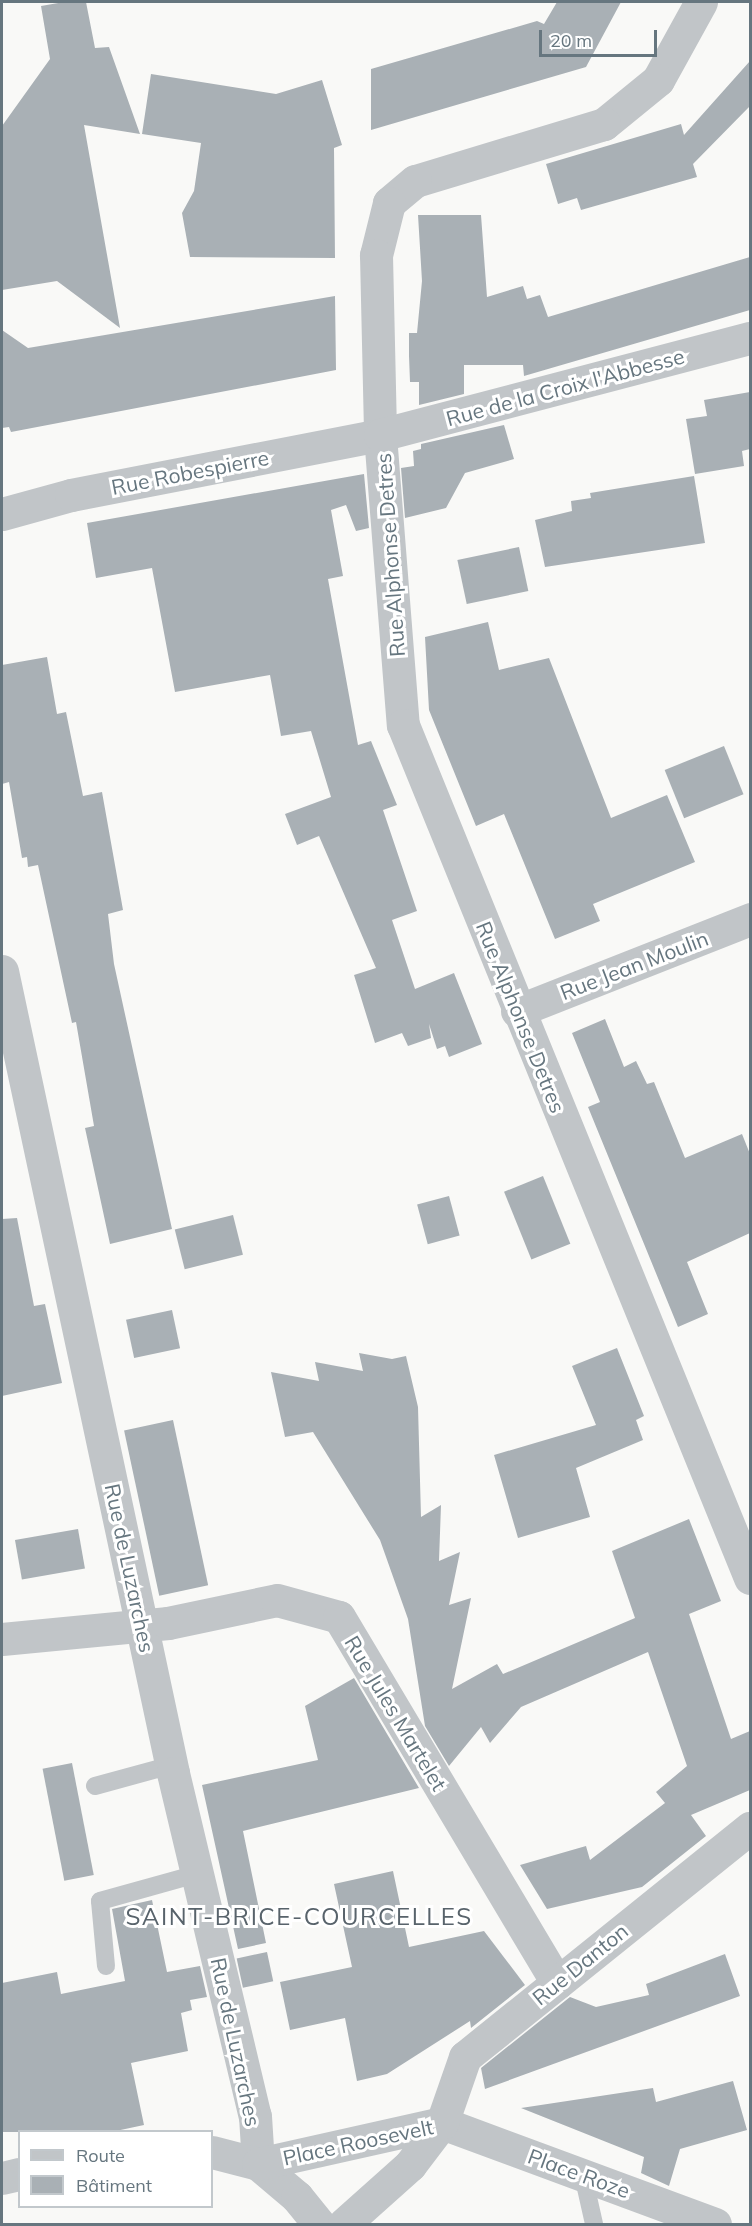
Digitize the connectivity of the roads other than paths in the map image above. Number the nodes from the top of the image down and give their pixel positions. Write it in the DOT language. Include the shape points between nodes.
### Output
graph roads {
  1 [pos="701,2"];
  2 [pos="750,338"];
  3 [pos="380,435"];
  4 [pos="2,514"];
  5 [pos="750,919"];
  6 [pos="2,971"];
  7 [pos="517,1011"];
  8 [pos="750,1578"];
  9 [pos="142,1625"];
  10 [pos="2,1639"];
  11 [pos="173,1769"];
  12 [pos="95,1786"];
  13 [pos="750,1828"];
  14 [pos="198,1874"];
  15 [pos="106,1966"];
  16 [pos="557,1983"];
  17 [pos="442,2123"];
  18 [pos="213,2152"];
  19 [pos="258,2164"];
  20 [pos="18,2174"];
  21 [pos="584,2175"];
  22 [pos="2,2178"];
  23 [pos="319,2224"];
  24 [pos="344,2224"];
  25 [pos="594,2224"];
  26 [pos="715,2224"];
  1 -- 3 [label="street, Rue Alphonse Detres" via="658,80 604,124 415,181 388,203 376,255"];
  2 -- 3 [label="street, Rue de la Croix l'Abbesse"];
  3 -- 4 [label="street, Rue Robespierre" via="71,495"];
  3 -- 7 [label="street, Rue Alphonse Detres" via="403,725"];
  5 -- 7 [label="street, Rue Jean Moulin"];
  6 -- 9 [label="street, Rue de Luzarches"];
  7 -- 8 [label="street, Rue Alphonse Detres"];
  9 -- 10 [label="street, Rue Jules Martelet"];
  9 -- 11 [label="street, Rue de Luzarches"];
  9 -- 16 [label="street, Rue Jules Martelet" via="277,1600 339,1617"];
  11 -- 12 [label="lane"];
  11 -- 14 [label="street, Rue de Luzarches"];
  13 -- 16 [label="street, Rue Danton"];
  14 -- 15 [label="lane" via="100,1901"];
  14 -- 19 [label="street, Rue de Luzarches" via="255,2116"];
  16 -- 17 [label="street, Rue Danton" via="465,2057"];
  17 -- 19 [label="street, Place Roosevelt"];
  17 -- 21 [label="street, Place Roze"];
  17 -- 24 [label="street, Place Roosevelt" via="410,2165"];
  18 -- 19 [label="street"];
  19 -- 23 [label="street, Place Roosevelt" via="297,2197"];
  20 -- 22 [label="street"];
  21 -- 25 [label="lane"];
  21 -- 26 [label="street, Place Roze"];
}
